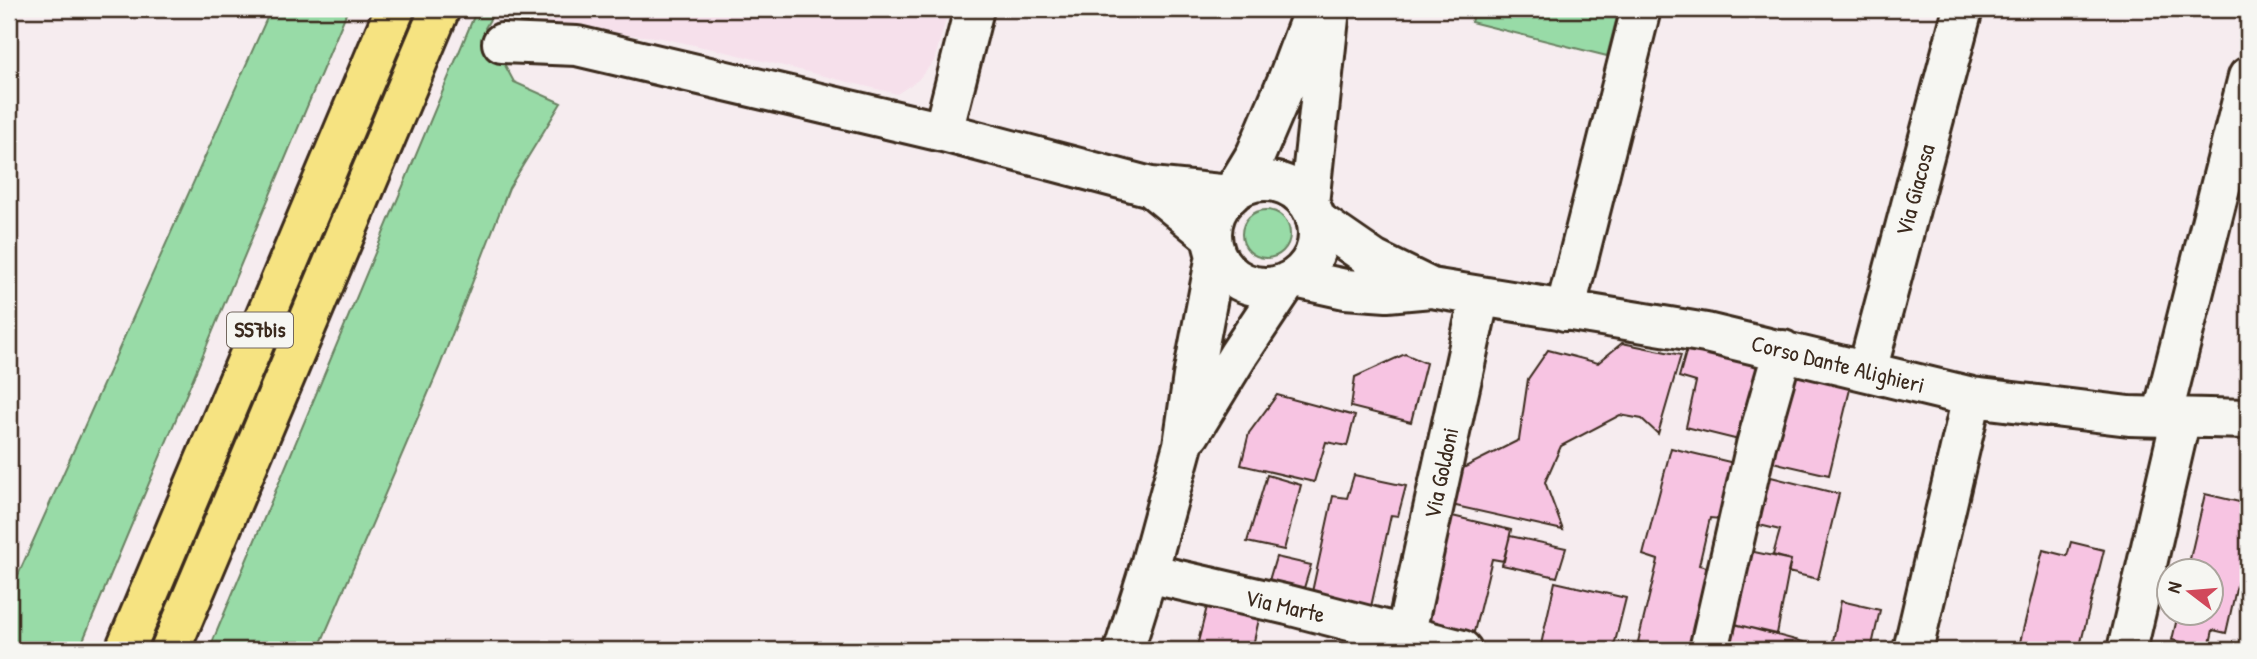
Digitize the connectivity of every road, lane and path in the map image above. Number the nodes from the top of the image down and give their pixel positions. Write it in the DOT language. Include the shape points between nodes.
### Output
graph roads {
  1 [pos="396,9"];
  2 [pos="440,9"];
  3 [pos="974,9"];
  4 [pos="1314,9"];
  5 [pos="1330,9"];
  6 [pos="1641,9"];
  7 [pos="1963,9"];
  8 [pos="502,43"];
  9 [pos="2248,77"];
  10 [pos="943,132"];
  11 [pos="1151,187"];
  12 [pos="1231,193"];
  13 [pos="1313,212"];
  14 [pos="1214,246"];
  15 [pos="1291,280"];
  16 [pos="1431,288"];
  17 [pos="1480,296"];
  18 [pos="1565,311"];
  19 [pos="1783,350"];
  20 [pos="1867,371"];
  21 [pos="1972,397"];
  22 [pos="2171,418"];
  23 [pos="2248,419"];
  24 [pos="1183,445"];
  25 [pos="1148,573"];
  26 [pos="1404,643"];
  27 [pos="125,650"];
  28 [pos="170,650"];
  29 [pos="1124,650"];
  30 [pos="1462,650"];
  31 [pos="1709,650"];
  32 [pos="1913,650"];
  33 [pos="2127,650"];
  1 -- 27 [label="highway, SS7bis"];
  2 -- 28 [label="highway, SS7bis"];
  3 -- 10 [label="street"];
  4 -- 12 [label="street" via="1256,154"];
  5 -- 13 [label="street"];
  6 -- 18 [label="street"];
  7 -- 20 [label="street, Via Giacosa"];
  8 -- 10 [label="street" via="577,46"];
  9 -- 22 [label="street"];
  10 -- 11 [label="street"];
  11 -- 12 [label="street"];
  11 -- 14 [label="street"];
  12 -- 13 [label="street" via="1257,181 1274,182 1297,192"];
  12 -- 14 [label="street" via="1216,214"];
  13 -- 15 [label="street" via="1318,236 1315,253"];
  13 -- 16 [label="street" via="1374,260"];
  14 -- 15 [label="street" via="1231,275 1246,284 1271,287"];
  14 -- 24 [label="street"];
  15 -- 16 [label="street" via="1387,292"];
  15 -- 24 [label="street"];
  16 -- 17 [label="street, Corso Dante Alighieri"];
  17 -- 18 [label="street, Corso Dante Alighieri"];
  17 -- 26 [label="street, Via Goldoni"];
  18 -- 19 [label="street, Corso Dante Alighieri"];
  19 -- 20 [label="street, Corso Dante Alighieri"];
  19 -- 31 [label="street"];
  20 -- 21 [label="street, Corso Dante Alighieri"];
  21 -- 22 [label="street, Corso Dante Alighieri"];
  21 -- 32 [label="street"];
  22 -- 23 [label="street, Corso Dante Alighieri"];
  22 -- 33 [label="street"];
  24 -- 25 [label="street"];
  25 -- 26 [label="street, Via Marte" via="1288,605"];
  25 -- 29 [label="street"];
  26 -- 30 [label="street, Via Marte"];
}
